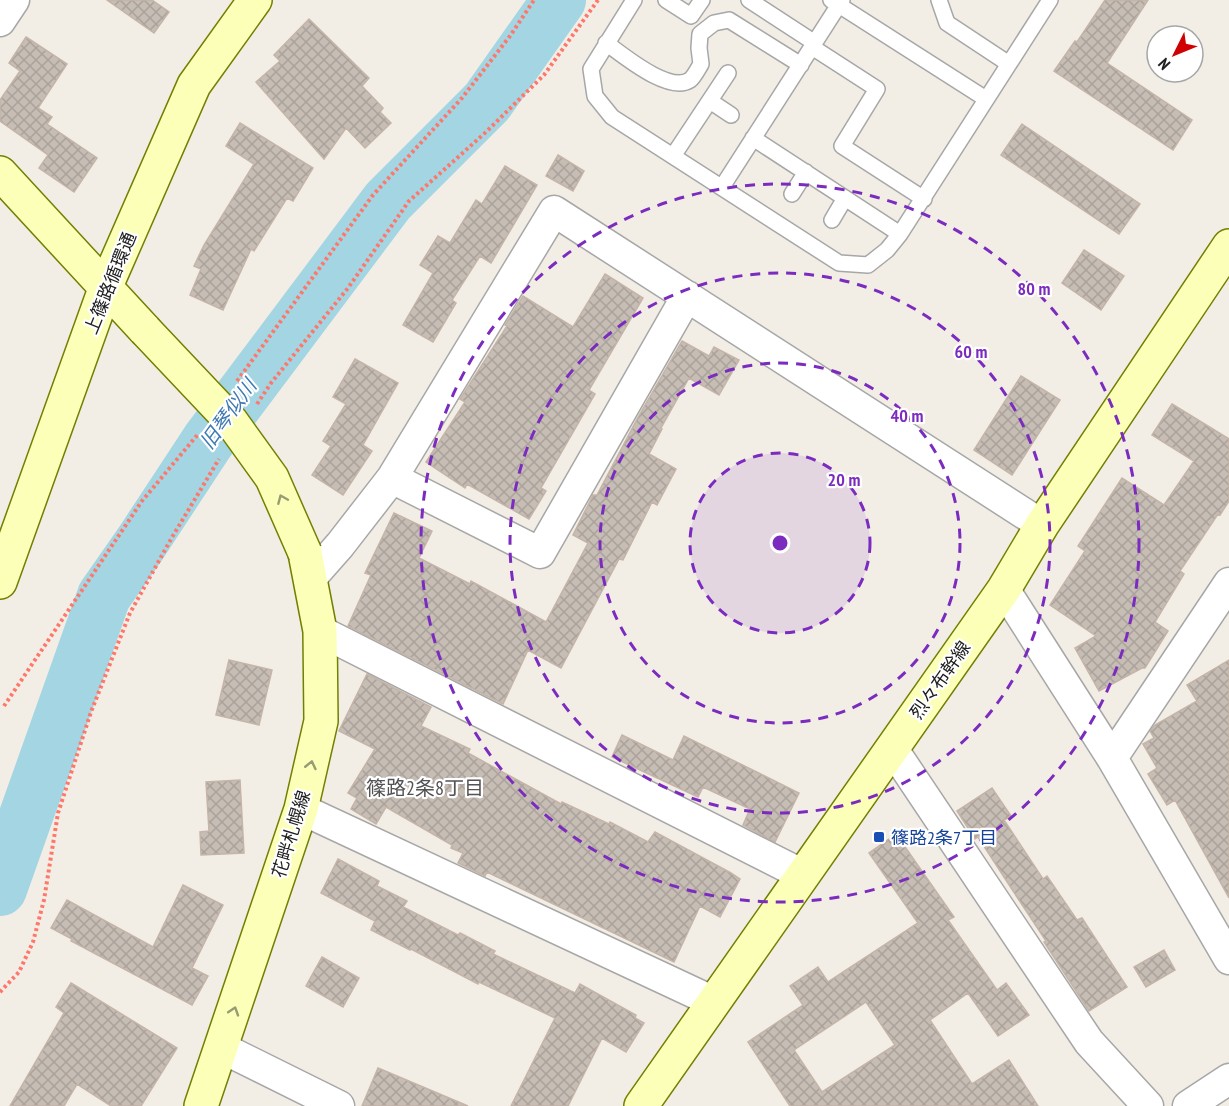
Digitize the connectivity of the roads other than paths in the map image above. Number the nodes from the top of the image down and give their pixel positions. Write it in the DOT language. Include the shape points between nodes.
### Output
graph roads {
  1 [pos="14,0"];
  2 [pos="255,0"];
  3 [pos="634,0"];
  4 [pos="666,0"];
  5 [pos="702,0"];
  6 [pos="749,0"];
  7 [pos="939,0"];
  8 [pos="1050,0"];
  9 [pos="837,2"];
  10 [pos="0,21"];
  11 [pos="606,43"];
  12 [pos="813,45"];
  13 [pos="1009,64"];
  14 [pos="801,65"];
  15 [pos="728,72"];
  16 [pos="986,99"];
  17 [pos="710,101"];
  18 [pos="731,115"];
  19 [pos="753,138"];
  20 [pos="673,156"];
  21 [pos="806,172"];
  22 [pos="0,173"];
  23 [pos="722,187"];
  24 [pos="792,194"];
  25 [pos="845,198"];
  26 [pos="924,199"];
  27 [pos="832,220"];
  28 [pos="900,234"];
  29 [pos="1229,246"];
  30 [pos="106,286"];
  31 [pos="687,296"];
  32 [pos="392,478"];
  33 [pos="1042,525"];
  34 [pos="307,566"];
  35 [pos="0,582"];
  36 [pos="1229,583"];
  37 [pos="1004,589"];
  38 [pos="320,631"];
  39 [pos="892,748"];
  40 [pos="1113,758"];
  41 [pos="301,809"];
  42 [pos="803,874"];
  43 [pos="1229,959"];
  44 [pos="714,1002"];
  45 [pos="222,1048"];
  46 [pos="1229,1079"];
  47 [pos="201,1106"];
  48 [pos="339,1106"];
  49 [pos="641,1106"];
  50 [pos="1148,1106"];
  51 [pos="1188,1106"];
  1 -- 10 [label="street"];
  2 -- 30 [label="street, 上篠路循環通" via="194,85"];
  3 -- 11 [label="lane"];
  4 -- 5 [label="lane" via="692,16"];
  6 -- 12 [label="lane"];
  7 -- 13 [label="lane" via="947,23"];
  8 -- 13 [label="lane"];
  9 -- 12 [label="lane"];
  9 -- 16 [label="lane"];
  11 -- 14 [label="lane" via="658,78 678,84 690,80 701,64 700,34 714,22 729,20"];
  11 -- 20 [label="lane" via="591,69 595,96 612,117"];
  12 -- 14 [label="lane"];
  12 -- 26 [label="lane" via="877,89 842,146"];
  13 -- 16 [label="lane"];
  14 -- 19 [label="lane"];
  15 -- 17 [label="lane"];
  16 -- 26 [label="lane"];
  17 -- 18 [label="lane"];
  17 -- 20 [label="lane"];
  19 -- 21 [label="lane"];
  19 -- 23 [label="lane"];
  20 -- 23 [label="lane"];
  21 -- 24 [label="lane"];
  21 -- 25 [label="lane"];
  22 -- 30 [label="street"];
  23 -- 28 [label="lane" via="839,263 868,265"];
  25 -- 27 [label="lane"];
  25 -- 28 [label="lane"];
  26 -- 28 [label="lane"];
  29 -- 33 [label="street, 烈々布幹線"];
  34 -- 30 [label="street, 花畔札幌線, one-way, bridge" via="272,478 231,421"];
  30 -- 35 [label="street, 上篠路循環通"];
  31 -- 32 [label="street" via="540,553"];
  31 -- 32 [label="street" via="554,211"];
  31 -- 33 [label="street"];
  32 -- 34 [label="street" via="340,545"];
  33 -- 37 [label="street, 烈々布幹線"];
  34 -- 38 [label="street, 花畔札幌線"];
  36 -- 40 [label="street"];
  37 -- 39 [label="street, 烈々布幹線"];
  37 -- 40 [label="street"];
  41 -- 38 [label="street, 花畔札幌線, one-way" via="321,722"];
  38 -- 42 [label="street"];
  39 -- 42 [label="street, 烈々布幹線"];
  39 -- 50 [label="street" via="1089,1042"];
  40 -- 43 [label="street"];
  41 -- 44 [label="street"];
  45 -- 41 [label="street, 花畔札幌線, one-way"];
  42 -- 44 [label="street, 烈々布幹線"];
  44 -- 49 [label="street, 烈々布幹線"];
  45 -- 47 [label="street, 花畔札幌線"];
  45 -- 48 [label="street"];
  46 -- 51 [label="street"];
}
